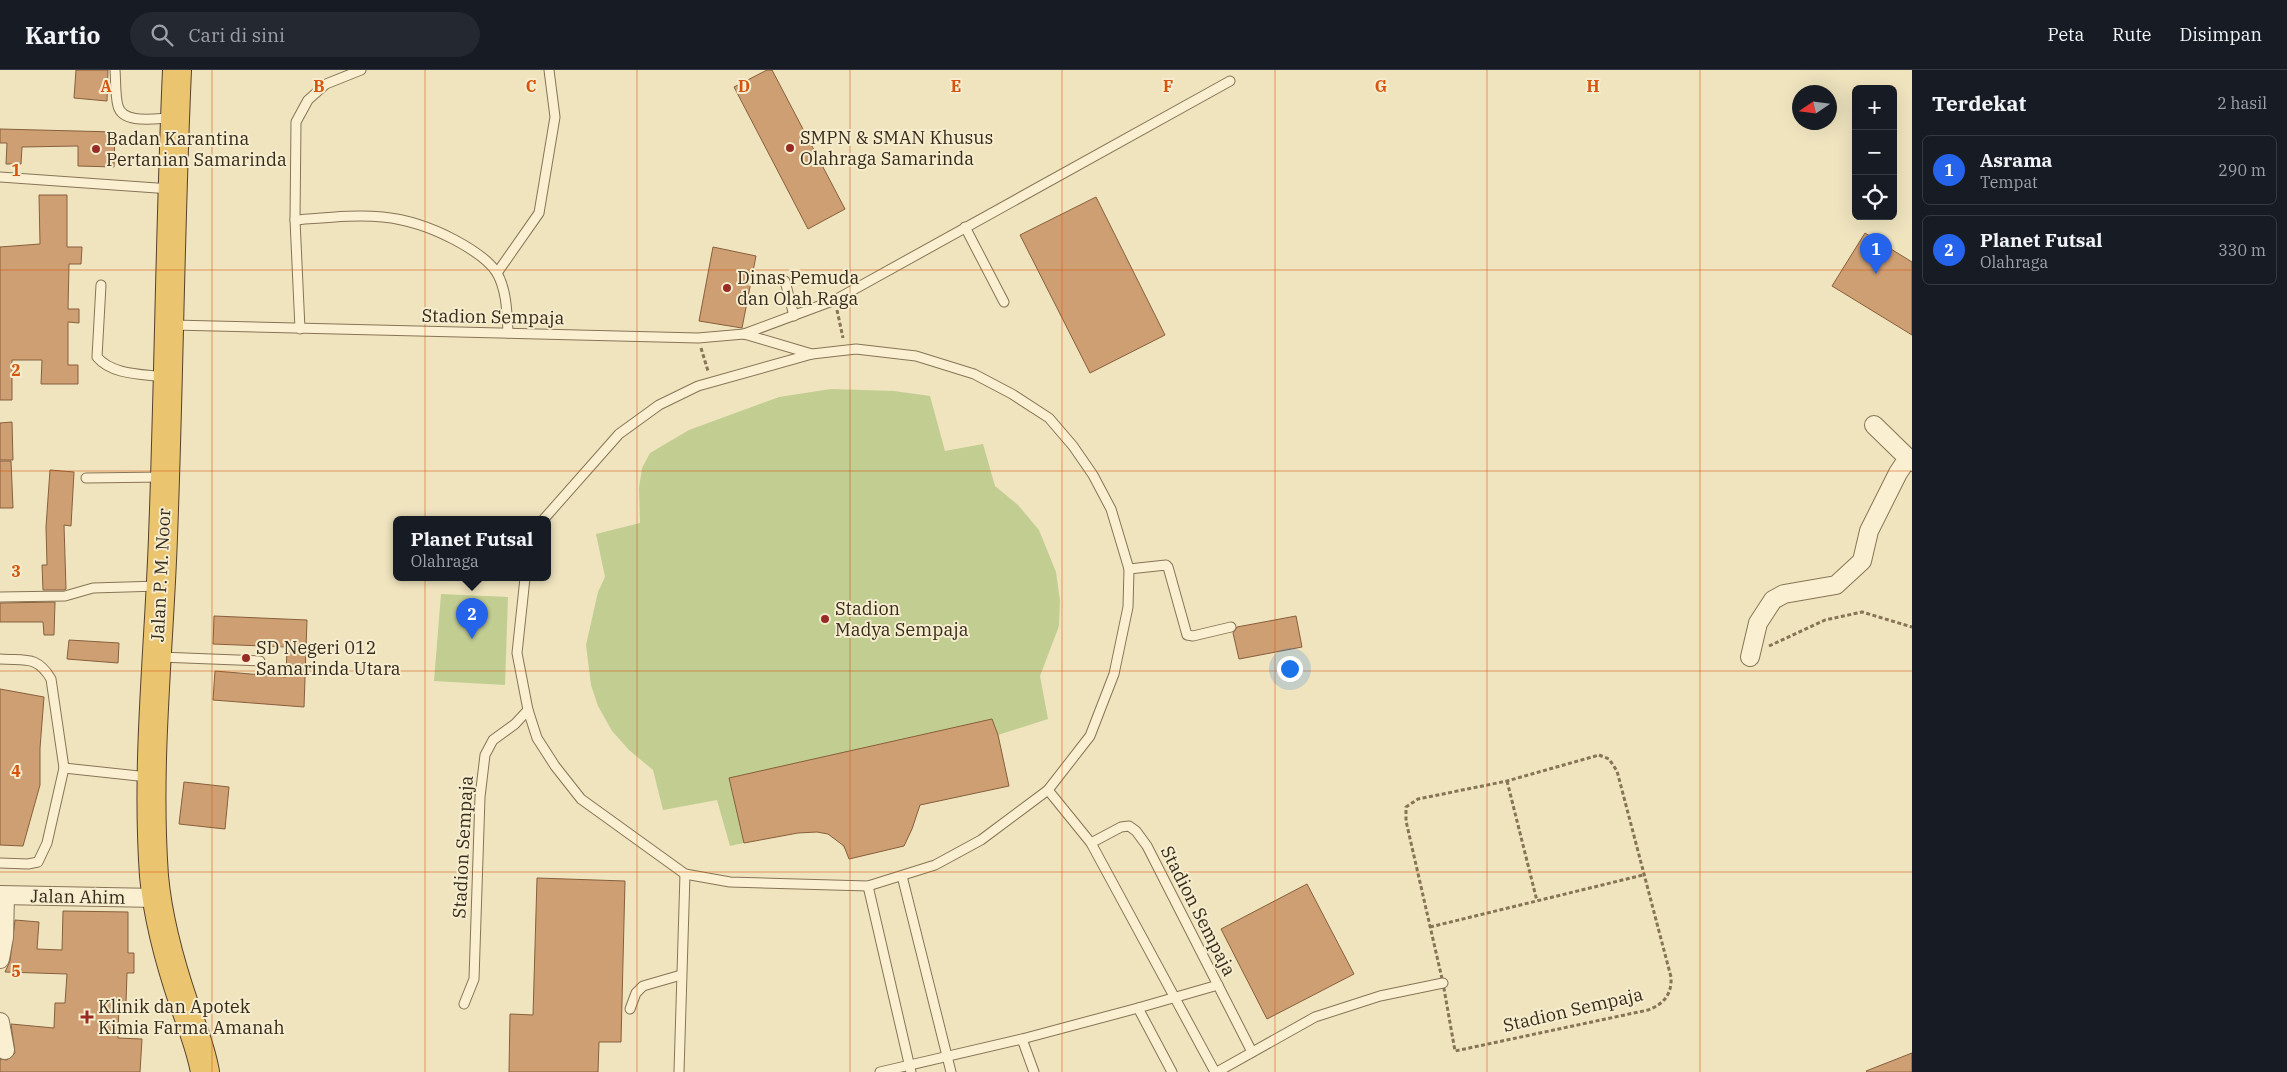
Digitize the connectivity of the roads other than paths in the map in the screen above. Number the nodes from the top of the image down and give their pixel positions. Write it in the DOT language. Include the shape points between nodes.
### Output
graph roads {
  1 [pos="115,70"];
  2 [pos="177,70"];
  3 [pos="361,70"];
  4 [pos="549,70"];
  5 [pos="1230,81"];
  6 [pos="175,118"];
  7 [pos="0,177"];
  8 [pos="171,189"];
  9 [pos="296,220"];
  10 [pos="966,227"];
  11 [pos="497,273"];
  12 [pos="785,281"];
  13 [pos="101,284"];
  14 [pos="1004,302"];
  15 [pos="794,316"];
  16 [pos="170,325"];
  17 [pos="300,328"];
  18 [pos="508,333"];
  19 [pos="744,334"];
  20 [pos="812,354"];
  21 [pos="169,378"];
  22 [pos="1874,425"];
  23 [pos="1910,460"];
  24 [pos="166,477"];
  25 [pos="86,478"];
  26 [pos="547,516"];
  27 [pos="1129,569"];
  28 [pos="524,581"];
  29 [pos="161,586"];
  30 [pos="0,597"];
  31 [pos="1231,627"];
  32 [pos="156,657"];
  33 [pos="1750,657"];
  34 [pos="0,659"];
  35 [pos="260,661"];
  36 [pos="528,710"];
  37 [pos="64,768"];
  38 [pos="152,777"];
  39 [pos="1048,790"];
  40 [pos="1091,843"];
  41 [pos="0,862"];
  42 [pos="685,874"];
  43 [pos="902,876"];
  44 [pos="868,886"];
  45 [pos="3,896"];
  46 [pos="157,898"];
  47 [pos="0,959"];
  48 [pos="681,975"];
  49 [pos="1443,983"];
  50 [pos="1218,985"];
  51 [pos="1174,998"];
  52 [pos="464,1004"];
  53 [pos="1138,1008"];
  54 [pos="630,1009"];
  55 [pos="0,1022"];
  56 [pos="1022,1039"];
  57 [pos="5,1050"];
  58 [pos="1252,1052"];
  59 [pos="947,1055"];
  60 [pos="910,1068"];
  61 [pos="205,1072"];
  62 [pos="679,1072"];
  63 [pos="880,1072"];
  64 [pos="951,1072"];
  65 [pos="1034,1072"];
  66 [pos="1172,1072"];
  67 [pos="1216,1072"];
  1 -- 6 [label="lane" via="118,107 123,115 133,119"];
  2 -- 6 [label="highway, Jalan P. M. Noor"];
  3 -- 9 [label="lane" via="326,84 308,100 296,122"];
  4 -- 11 [label="lane" via="556,117 538,213"];
  5 -- 10 [label="lane"];
  6 -- 8 [label="highway, Jalan P. M. Noor"];
  7 -- 8 [label="lane"];
  8 -- 16 [label="highway, Jalan P. M. Noor"];
  9 -- 11 [label="lane" via="360,215 407,220 472,249"];
  9 -- 17 [label="lane"];
  10 -- 14 [label="lane"];
  10 -- 15 [label="lane" via="835,300"];
  11 -- 18 [label="lane" via="506,299"];
  12 -- 15 [label="lane"];
  13 -- 21 [label="lane" via="97,357 117,370"];
  15 -- 19 [label="lane"];
  16 -- 17 [label="lane, Stadion Sempaja"];
  16 -- 21 [label="highway, Jalan P. M. Noor"];
  17 -- 18 [label="lane, Stadion Sempaja"];
  18 -- 19 [label="lane, Stadion Sempaja" via="698,338"];
  19 -- 20 [label="lane, Stadion Sempaja"];
  20 -- 26 [label="lane, Stadion Sempaja" via="711,381 659,404 619,434"];
  20 -- 27 [label="lane, Stadion Sempaja" via="856,349 916,356 974,374 1048,418 1078,454 1111,509"];
  21 -- 24 [label="highway, Jalan P. M. Noor"];
  22 -- 23 [label="street"];
  23 -- 33 [label="street" via="1898,473 1869,531 1862,561 1836,584 1784,594 1773,600 1758,622"];
  24 -- 25 [label="lane"];
  24 -- 29 [label="highway, Jalan P. M. Noor"];
  27 -- 31 [label="lane" via="1166,565 1187,636"];
  27 -- 39 [label="lane, Stadion Sempaja" via="1128,608 1114,674 1090,736"];
  28 -- 36 [label="lane, Stadion Sempaja" via="517,653"];
  29 -- 30 [label="lane" via="93,588 65,596"];
  29 -- 32 [label="highway, Jalan P. M. Noor"];
  32 -- 35 [label="lane"];
  32 -- 38 [label="highway, Jalan P. M. Noor"];
  34 -- 37 [label="lane" via="35,661 44,666 51,679"];
  36 -- 42 [label="lane, Stadion Sempaja" via="537,738 554,766 581,799"];
  36 -- 52 [label="lane, Stadion Sempaja" via="492,740 485,754 480,797 474,979"];
  37 -- 38 [label="lane"];
  37 -- 41 [label="lane" via="47,842 38,862"];
  38 -- 46 [label="highway, Jalan P. M. Noor"];
  39 -- 40 [label="lane"];
  39 -- 43 [label="lane, Stadion Sempaja" via="981,840 935,865"];
  40 -- 50 [label="lane, Stadion Sempaja" via="1121,826 1129,826 1136,831 1147,846"];
  40 -- 51 [label="lane"];
  42 -- 44 [label="lane, Stadion Sempaja" via="730,882"];
  42 -- 48 [label="lane"];
  43 -- 44 [label="lane, Stadion Sempaja"];
  43 -- 59 [label="lane"];
  44 -- 60 [label="lane"];
  45 -- 46 [label="street, Jalan Ahim"];
  45 -- 47 [label="street" via="4,937"];
  46 -- 61 [label="highway, Jalan P. M. Noor" via="171,964"];
  48 -- 54 [label="lane" via="643,986 636,993"];
  48 -- 62 [label="lane"];
  49 -- 58 [label="lane" via="1380,996 1315,1017"];
  50 -- 51 [label="lane"];
  50 -- 58 [label="lane, Stadion Sempaja"];
  51 -- 53 [label="lane"];
  51 -- 67 [label="lane"];
  53 -- 56 [label="lane"];
  53 -- 66 [label="lane"];
  55 -- 57 [label="street"];
  56 -- 59 [label="lane"];
  56 -- 65 [label="lane"];
  58 -- 67 [label="lane"];
  59 -- 60 [label="lane"];
  59 -- 64 [label="lane"];
  60 -- 63 [label="lane"];
}
